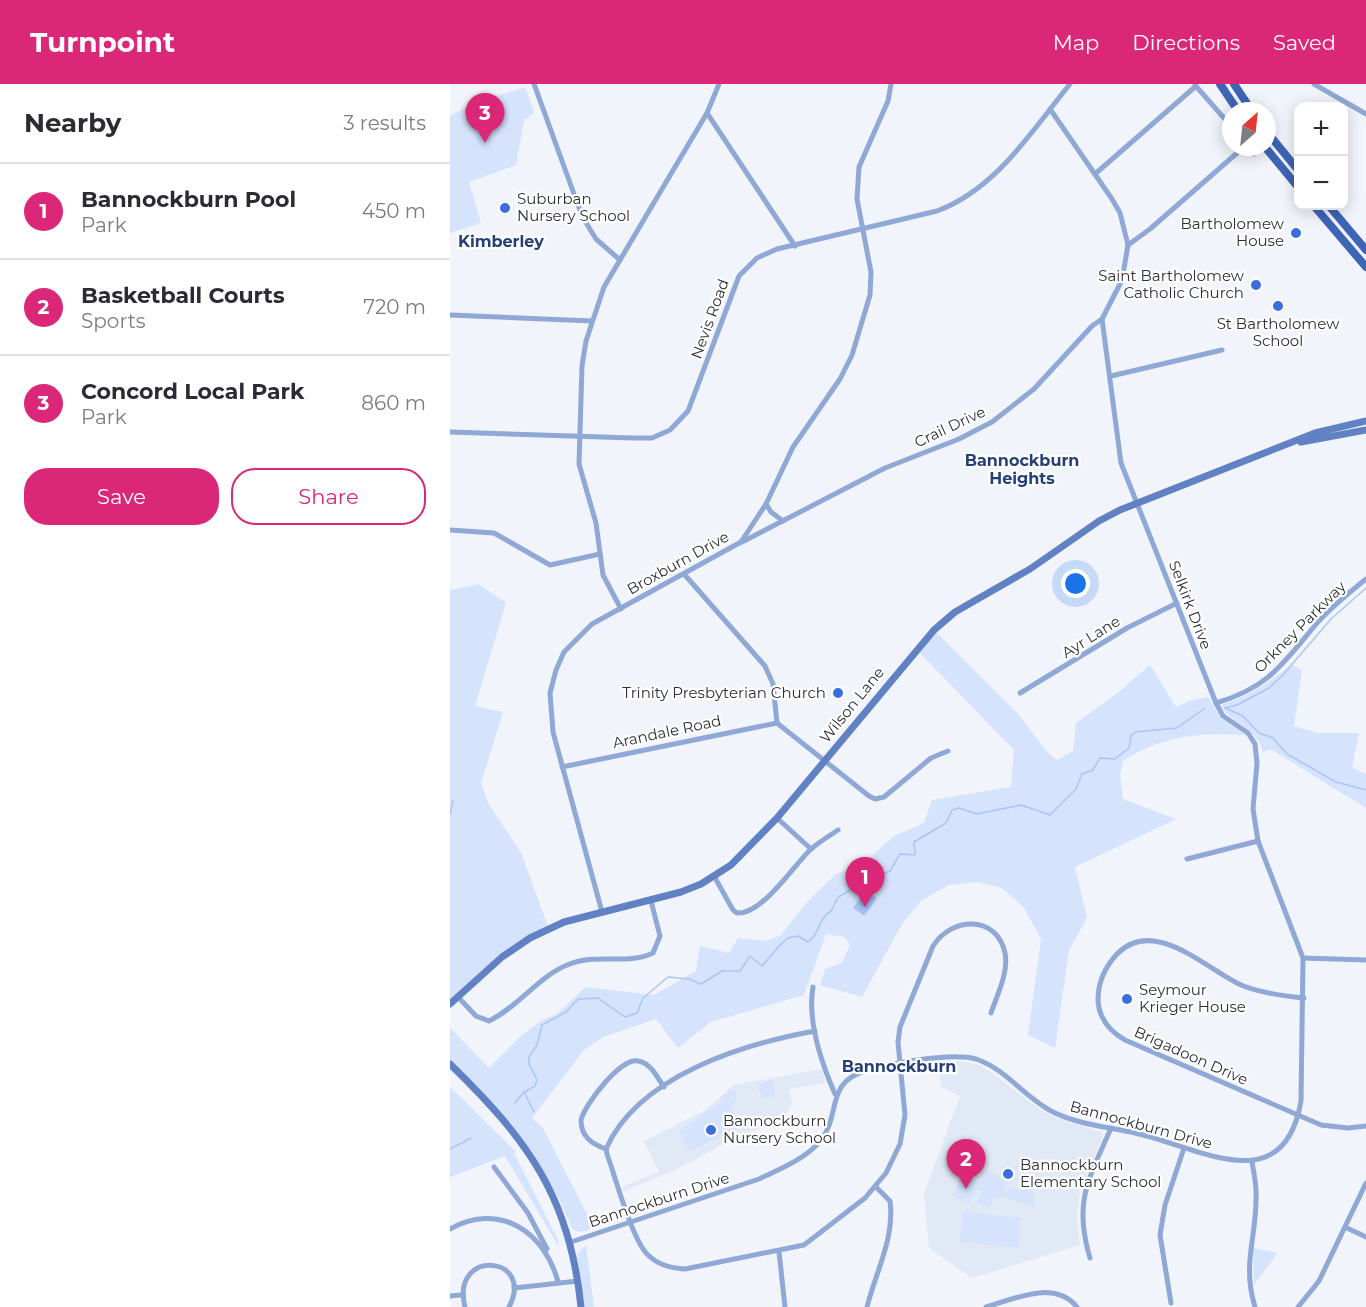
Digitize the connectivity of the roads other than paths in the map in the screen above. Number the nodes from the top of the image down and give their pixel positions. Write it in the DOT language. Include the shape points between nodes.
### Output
graph roads {
  1 [pos="534,84"];
  2 [pos="719,84"];
  3 [pos="891,84"];
  4 [pos="1070,84"];
  5 [pos="1220,84"];
  6 [pos="1234,84"];
  7 [pos="1314,84"];
  8 [pos="1195,85"];
  9 [pos="1232,102"];
  10 [pos="1246,102"];
  11 [pos="1050,109"];
  12 [pos="707,113"];
  13 [pos="1366,114"];
  14 [pos="1222,116"];
  15 [pos="1276,143"];
  16 [pos="1234,156"];
  17 [pos="1273,156"];
  18 [pos="1294,164"];
  19 [pos="1095,174"];
  20 [pos="1294,181"];
  21 [pos="1317,210"];
  22 [pos="1332,210"];
  23 [pos="862,230"];
  24 [pos="1128,245"];
  25 [pos="795,246"];
  26 [pos="1366,250"];
  27 [pos="620,260"];
  28 [pos="1366,267"];
  29 [pos="450,315"];
  30 [pos="1102,319"];
  31 [pos="592,321"];
  32 [pos="1222,350"];
  33 [pos="1111,376"];
  34 [pos="1366,421"];
  35 [pos="1366,430"];
  36 [pos="450,432"];
  37 [pos="579,436"];
  38 [pos="1296,442"];
  39 [pos="1137,502"];
  40 [pos="766,504"];
  41 [pos="783,521"];
  42 [pos="450,530"];
  43 [pos="741,542"];
  44 [pos="600,554"];
  45 [pos="684,574"];
  46 [pos="1366,579"];
  47 [pos="1176,603"];
  48 [pos="621,609"];
  49 [pos="1020,693"];
  50 [pos="1216,703"];
  51 [pos="777,723"];
  52 [pos="948,751"];
  53 [pos="823,762"];
  54 [pos="562,767"];
  55 [pos="777,818"];
  56 [pos="838,830"];
  57 [pos="1258,841"];
  58 [pos="811,849"];
  59 [pos="1188,859"];
  60 [pos="714,876"];
  61 [pos="651,901"];
  62 [pos="602,912"];
  63 [pos="1303,958"];
  64 [pos="1366,960"];
  65 [pos="813,987"];
  66 [pos="458,996"];
  67 [pos="1304,998"];
  68 [pos="450,1004"];
  69 [pos="991,1013"];
  70 [pos="815,1031"];
  71 [pos="450,1064"];
  72 [pos="901,1064"];
  73 [pos="664,1088"];
  74 [pos="835,1094"];
  75 [pos="1298,1116"];
  76 [pos="1366,1126"];
  77 [pos="1111,1128"];
  78 [pos="1184,1148"];
  79 [pos="606,1149"];
  80 [pos="1252,1162"];
  81 [pos="494,1167"];
  82 [pos="1366,1183"];
  83 [pos="876,1187"];
  84 [pos="632,1223"];
  85 [pos="1345,1227"];
  86 [pos="450,1229"];
  87 [pos="1366,1237"];
  88 [pos="571,1242"];
  89 [pos="779,1252"];
  90 [pos="1090,1258"];
  91 [pos="553,1264"];
  92 [pos="578,1281"];
  93 [pos="558,1282"];
  94 [pos="514,1288"];
  95 [pos="460,1295"];
  96 [pos="450,1296"];
  97 [pos="1171,1303"];
  98 [pos="465,1307"];
  99 [pos="509,1307"];
  100 [pos="581,1307"];
  101 [pos="785,1307"];
  102 [pos="867,1307"];
  103 [pos="986,1307"];
  104 [pos="1077,1307"];
  105 [pos="1255,1307"];
  106 [pos="1299,1307"];
  1 -- 27 [label="street" via="582,216 596,239"];
  2 -- 12 [label="street"];
  3 -- 23 [label="street, Broxburn Drive" via="888,101 859,167 857,199"];
  4 -- 11 [label="street, Nevis Road"];
  5 -- 9 [label="main road"];
  6 -- 10 [label="main road"];
  7 -- 13 [label="street"];
  8 -- 14 [label="street"];
  8 -- 19 [label="street"];
  11 -- 19 [label="street"];
  11 -- 23 [label="street, Nevis Road" via="997,174 971,196 937,211"];
  12 -- 25 [label="street"];
  12 -- 27 [label="street"];
  15 -- 18 [label="main road"];
  16 -- 24 [label="street"];
  17 -- 20 [label="main road"];
  19 -- 24 [label="street" via="1120,213"];
  21 -- 28 [label="main road"];
  22 -- 26 [label="main road"];
  23 -- 25 [label="street, Nevis Road"];
  23 -- 40 [label="street, Broxburn Drive" via="871,272 870,295 852,355 793,447"];
  24 -- 30 [label="street" via="1122,280"];
  25 -- 37 [label="street, Nevis Road" via="757,258 739,276 688,411 675,425 652,438"];
  27 -- 31 [label="street"];
  29 -- 31 [label="street"];
  30 -- 33 [label="street, Selkirk Drive"];
  30 -- 41 [label="street, Crail Drive" via="1034,389 992,422 885,468"];
  31 -- 37 [label="street" via="582,366"];
  32 -- 33 [label="street"];
  33 -- 39 [label="street, Selkirk Drive" via="1121,463"];
  34 -- 38 [label="main road, Wilson Lane"];
  35 -- 38 [label="main road, Wilson Lane"];
  36 -- 37 [label="street, Nevis Road"];
  37 -- 44 [label="street" via="579,464 596,523"];
  38 -- 39 [label="main road, Wilson Lane"];
  39 -- 47 [label="street, Selkirk Drive"];
  39 -- 53 [label="main road, Wilson Lane" via="1099,521 1030,569 948,618 919,645"];
  40 -- 41 [label="street"];
  40 -- 43 [label="street, Broxburn Drive"];
  41 -- 43 [label="street, Crail Drive"];
  42 -- 44 [label="street" via="494,533 549,565"];
  43 -- 45 [label="street, Broxburn Drive"];
  44 -- 48 [label="street" via="603,574"];
  45 -- 48 [label="street, Broxburn Drive"];
  45 -- 51 [label="street" via="765,666 773,684"];
  46 -- 50 [label="street, Orkney Parkway" via="1332,607 1269,679"];
  47 -- 49 [label="street, Ayr Lane"];
  47 -- 50 [label="street, Selkirk Drive"];
  48 -- 54 [label="street, Broxburn Drive" via="592,624 576,638 556,670 550,706"];
  50 -- 57 [label="street, Selkirk Drive" via="1223,716 1248,733 1255,744 1253,809"];
  51 -- 53 [label="street"];
  51 -- 54 [label="street, Arandale Road"];
  52 -- 53 [label="street" via="931,758 884,797 876,799"];
  53 -- 55 [label="main road, Wilson Lane"];
  54 -- 62 [label="street, Broxburn Drive"];
  55 -- 58 [label="street"];
  55 -- 60 [label="main road, Wilson Lane" via="743,854"];
  56 -- 58 [label="street"];
  57 -- 59 [label="street"];
  57 -- 63 [label="street, Selkirk Drive"];
  58 -- 60 [label="street" via="772,892 742,913 733,910"];
  60 -- 61 [label="main road, Wilson Lane"];
  61 -- 62 [label="main road, Wilson Lane"];
  61 -- 66 [label="street" via="660,936 653,953 634,959 594,957 565,965 489,1021 476,1016"];
  62 -- 66 [label="main road, Wilson Lane" via="564,922 530,938"];
  63 -- 64 [label="street"];
  63 -- 67 [label="street, Selkirk Drive"];
  65 -- 70 [label="street"];
  66 -- 68 [label="main road, Wilson Lane"];
  67 -- 75 [label="street, Selkirk Drive"];
  67 -- 75 [label="street, Brigadoon Drive" via="1244,986 1219,975 1176,946 1143,941 1121,951 1108,963 1098,998 1100,1014 1108,1028 1125,1040"];
  69 -- 72 [label="street" via="1006,967 1002,946 995,935 981,926 952,927 933,946 900,1027"];
  70 -- 73 [label="street" via="738,1048"];
  70 -- 74 [label="street"];
  71 -- 88 [label="main road" via="525,1148 554,1195"];
  72 -- 74 [label="street, Bannockburn Drive" via="859,1073"];
  72 -- 77 [label="street, Bannockburn Drive" via="951,1057 977,1060 997,1070 1051,1112"];
  72 -- 83 [label="street" via="906,1099 903,1130 894,1160"];
  73 -- 79 [label="street" via="628,1113"];
  73 -- 79 [label="street" via="649,1065 640,1061 628,1061 609,1079 581,1120 590,1142"];
  74 -- 84 [label="street, Bannockburn Drive" via="832,1117 821,1140 786,1167"];
  75 -- 76 [label="street, Brigadoon Drive" via="1335,1128"];
  75 -- 80 [label="street" via="1282,1145"];
  77 -- 78 [label="street, Bannockburn Drive"];
  77 -- 90 [label="street" via="1082,1199 1082,1225"];
  78 -- 80 [label="street, Bannockburn Drive" via="1224,1161"];
  78 -- 97 [label="street" via="1160,1234"];
  79 -- 84 [label="street"];
  80 -- 105 [label="street" via="1257,1200 1248,1272"];
  81 -- 91 [label="street" via="528,1213"];
  82 -- 85 [label="street"];
  83 -- 89 [label="street" via="808,1243"];
  83 -- 102 [label="street" via="890,1201 891,1225"];
  84 -- 88 [label="street, Bannockburn Drive"];
  84 -- 89 [label="street" via="645,1253 671,1268 685,1269"];
  85 -- 87 [label="street"];
  85 -- 106 [label="street" via="1319,1281"];
  86 -- 91 [label="street" via="478,1219 515,1225 531,1234"];
  88 -- 92 [label="main road"];
  89 -- 101 [label="street"];
  91 -- 93 [label="street"];
  92 -- 93 [label="street"];
  92 -- 100 [label="main road"];
  93 -- 94 [label="street"];
  94 -- 95 [label="street" via="504,1270 483,1264 465,1275"];
  94 -- 99 [label="street"];
  95 -- 96 [label="street"];
  95 -- 98 [label="street"];
  103 -- 104 [label="street" via="1047,1292 1066,1297"];
}
